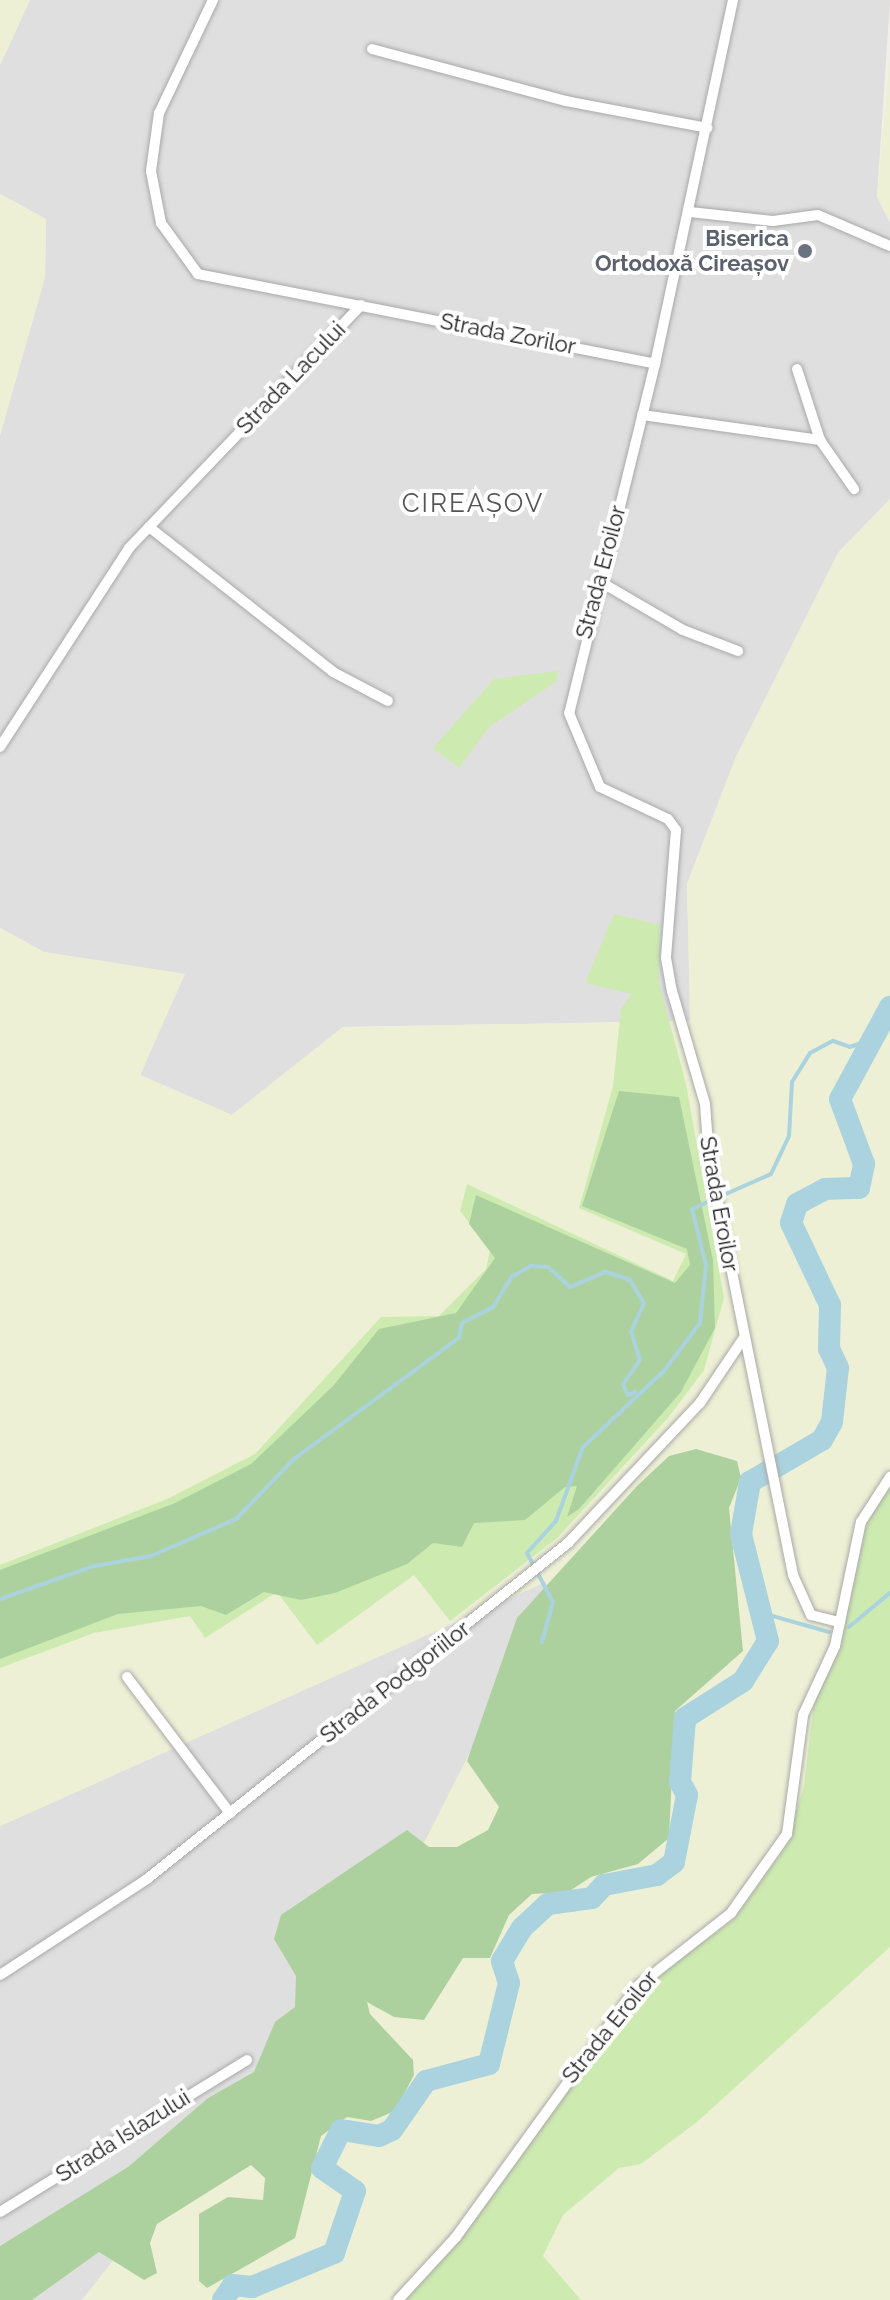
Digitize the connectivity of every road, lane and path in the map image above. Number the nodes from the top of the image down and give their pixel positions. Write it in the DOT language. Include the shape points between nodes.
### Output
graph roads {
  1 [pos="213,0"];
  2 [pos="733,0"];
  3 [pos="372,49"];
  4 [pos="707,128"];
  5 [pos="690,212"];
  6 [pos="890,246"];
  7 [pos="361,305"];
  8 [pos="655,364"];
  9 [pos="797,369"];
  10 [pos="642,415"];
  11 [pos="820,440"];
  12 [pos="854,489"];
  13 [pos="149,527"];
  14 [pos="599,581"];
  15 [pos="738,651"];
  16 [pos="388,701"];
  17 [pos="0,747"];
  18 [pos="743,1339"];
  19 [pos="890,1477"];
  20 [pos="835,1621"];
  21 [pos="127,1677"];
  22 [pos="230,1813"];
  23 [pos="0,1975"];
  24 [pos="247,2060"];
  25 [pos="1,2209"];
  26 [pos="398,2300"];
  1 -- 7 [label="street, Strada Lacului" via="159,113 151,171 161,223 181,256 215,281"];
  2 -- 4 [label="street, Strada Eroilor"];
  3 -- 4 [label="street" via="566,101"];
  4 -- 5 [label="street, Strada Eroilor"];
  5 -- 6 [label="street" via="773,221 818,215"];
  5 -- 8 [label="street, Strada Eroilor"];
  7 -- 8 [label="street, Strada Zorilor"];
  7 -- 13 [label="street, Strada Lacului"];
  8 -- 10 [label="street, Strada Eroilor"];
  9 -- 11 [label="street"];
  10 -- 11 [label="street"];
  10 -- 14 [label="street, Strada Eroilor"];
  11 -- 12 [label="street"];
  13 -- 16 [label="street" via="333,672"];
  13 -- 17 [label="street, Strada Lacului"];
  14 -- 15 [label="street" via="683,630"];
  14 -- 18 [label="street, Strada Eroilor" via="569,713 600,787 668,819 676,830 666,958 705,1104 717,1204"];
  18 -- 20 [label="street, Strada Eroilor" via="793,1575 811,1615"];
  18 -- 22 [label="street, Strada Podgoriilor" via="700,1403 601,1515"];
  19 -- 20 [label="street" via="861,1522"];
  20 -- 26 [label="street, Strada Eroilor" via="835,1646 803,1715 794,1813 763,1871 731,1913 638,1986 456,2237"];
  21 -- 22 [label="street"];
  22 -- 23 [label="street, Strada Podgoriilor" via="147,1879"];
  24 -- 25 [label="street, Strada Islazului"];
}
